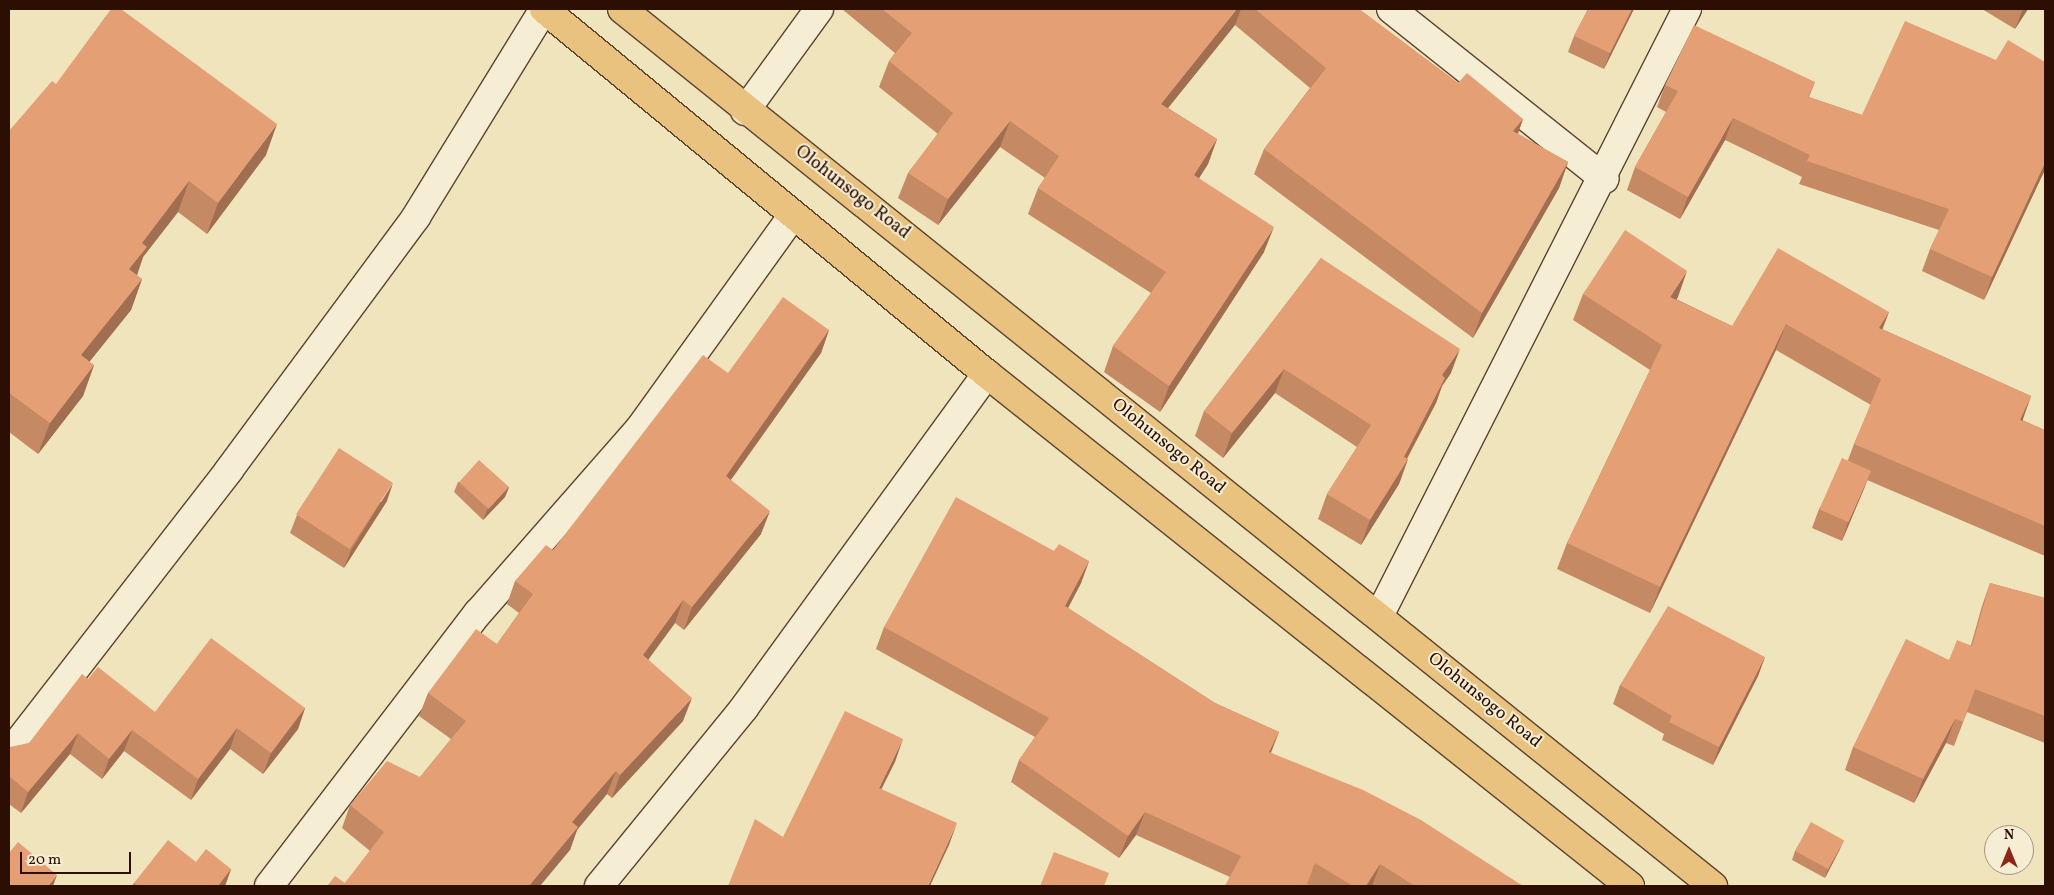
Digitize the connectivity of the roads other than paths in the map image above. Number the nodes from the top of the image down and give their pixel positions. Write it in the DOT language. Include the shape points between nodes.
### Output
graph roads {
  1 [pos="544,9"];
  2 [pos="622,9"];
  3 [pos="819,9"];
  4 [pos="1391,9"];
  5 [pos="1687,9"];
  6 [pos="745,111"];
  7 [pos="1604,179"];
  8 [pos="793,215"];
  9 [pos="987,374"];
  10 [pos="1379,616"];
  11 [pos="9,754"];
  12 [pos="269,886"];
  13 [pos="599,886"];
  14 [pos="1630,886"];
  15 [pos="1713,886"];
  1 -- 8 [label="main road"];
  1 -- 11 [label="street" via="416,217 145,580"];
  2 -- 6 [label="main road, Olohunsogo Road"];
  3 -- 6 [label="street"];
  4 -- 7 [label="street"];
  5 -- 7 [label="street"];
  6 -- 10 [label="main road, Olohunsogo Road"];
  7 -- 10 [label="street"];
  8 -- 9 [label="main road"];
  8 -- 12 [label="street" via="640,428 478,614"];
  9 -- 13 [label="street" via="744,708"];
  9 -- 14 [label="main road"];
  10 -- 15 [label="main road, Olohunsogo Road"];
}
